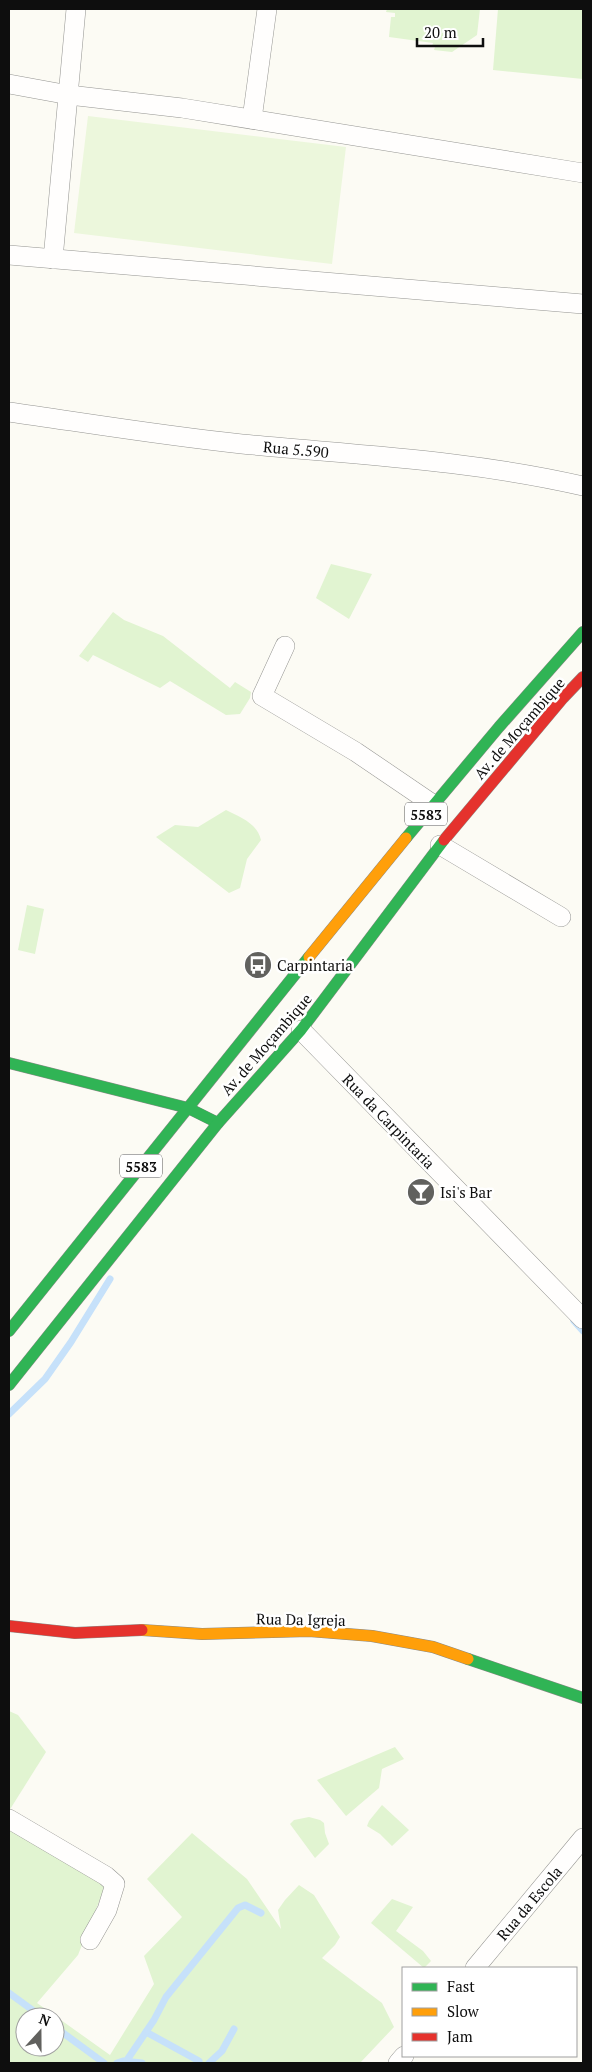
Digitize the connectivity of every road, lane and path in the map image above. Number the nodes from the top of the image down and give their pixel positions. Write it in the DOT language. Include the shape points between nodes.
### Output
graph roads {
  1 [pos="76,9"];
  2 [pos="267,9"];
  3 [pos="9,84"];
  4 [pos="69,95"];
  5 [pos="252,120"];
  6 [pos="583,173"];
  7 [pos="9,255"];
  8 [pos="53,260"];
  9 [pos="583,304"];
  10 [pos="9,412"];
  11 [pos="583,486"];
  12 [pos="583,632"];
  13 [pos="285,646"];
  14 [pos="583,677"];
  15 [pos="434,805"];
  16 [pos="440,845"];
  17 [pos="561,917"];
  18 [pos="301,1030"];
  19 [pos="9,1064"];
  20 [pos="188,1108"];
  21 [pos="218,1123"];
  22 [pos="583,1319"];
  23 [pos="9,1331"];
  24 [pos="9,1385"];
  25 [pos="9,1626"];
  26 [pos="583,1698"];
  27 [pos="9,1818"];
  28 [pos="583,1838"];
  29 [pos="90,1940"];
  30 [pos="476,1967"];
  1 -- 4 [label="street"];
  2 -- 5 [label="street"];
  3 -- 4 [label="street"];
  4 -- 5 [label="street"];
  4 -- 8 [label="street"];
  5 -- 6 [label="street"];
  7 -- 8 [label="street"];
  8 -- 9 [label="street"];
  10 -- 11 [label="street, Rua 5.590" via="238,443 470,465"];
  12 -- 15 [label="main road, Av. de Moçambique / 5583"];
  13 -- 15 [label="street" via="262,696 356,752"];
  14 -- 16 [label="main road, Av. de Moçambique / 5583"];
  15 -- 20 [label="main road, Av. de Moçambique / 5583"];
  16 -- 17 [label="street"];
  16 -- 18 [label="main road, Av. de Moçambique / 5583"];
  18 -- 21 [label="main road, Av. de Moçambique / 5583"];
  18 -- 22 [label="street, Rua da Carpintaria"];
  19 -- 20 [label="main road"];
  20 -- 21 [label="main road"];
  20 -- 23 [label="main road, Av. de Moçambique / 5583"];
  21 -- 24 [label="main road, Av. de Moçambique / 5583"];
  25 -- 26 [label="main road, Rua Da Igreja" via="75,1632 147,1630 202,1634 309,1631 372,1636 433,1647"];
  27 -- 29 [label="street" via="115,1884 107,1910"];
  28 -- 30 [label="street, Rua da Escola"];
}
